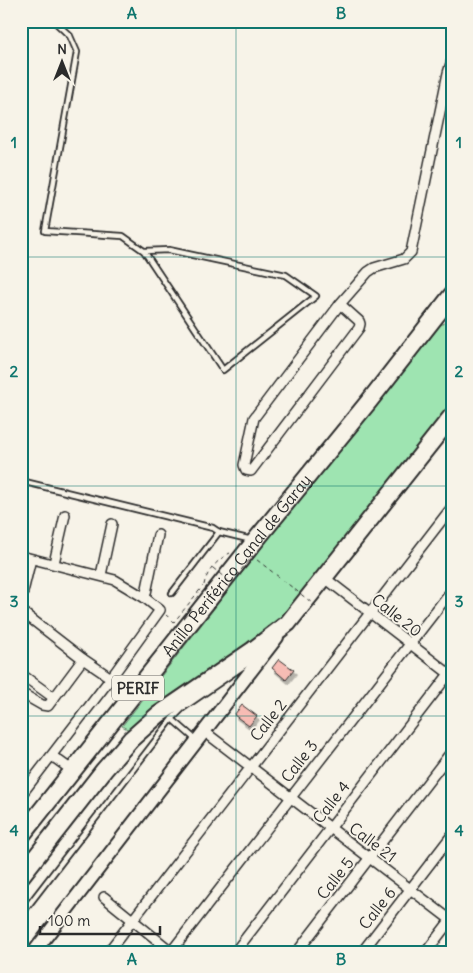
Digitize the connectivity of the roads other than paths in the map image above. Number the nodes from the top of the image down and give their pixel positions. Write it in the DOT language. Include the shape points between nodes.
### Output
graph roads {
  1 [pos="54,21"];
  2 [pos="452,60"];
  3 [pos="144,251"];
  4 [pos="452,295"];
  5 [pos="340,304"];
  6 [pos="446,309"];
  7 [pos="452,416"];
  8 [pos="21,481"];
  9 [pos="452,507"];
  10 [pos="65,515"];
  11 [pos="112,524"];
  12 [pos="219,532"];
  13 [pos="158,536"];
  14 [pos="255,541"];
  15 [pos="21,556"];
  16 [pos="31,559"];
  17 [pos="54,564"];
  18 [pos="101,575"];
  19 [pos="325,578"];
  20 [pos="452,590"];
  21 [pos="172,593"];
  22 [pos="145,598"];
  23 [pos="21,600"];
  24 [pos="21,611"];
  25 [pos="370,613"];
  26 [pos="288,623"];
  27 [pos="410,644"];
  28 [pos="266,651"];
  29 [pos="83,659"];
  30 [pos="451,673"];
  31 [pos="21,674"];
  32 [pos="111,678"];
  33 [pos="21,694"];
  34 [pos="54,698"];
  35 [pos="172,719"];
  36 [pos="201,737"];
  37 [pos="452,751"];
  38 [pos="52,756"];
  39 [pos="251,767"];
  40 [pos="73,770"];
  41 [pos="21,795"];
  42 [pos="291,797"];
  43 [pos="330,828"];
  44 [pos="452,835"];
  45 [pos="21,836"];
  46 [pos="369,858"];
  47 [pos="25,871"];
  48 [pos="410,889"];
  49 [pos="104,897"];
  50 [pos="21,915"];
  51 [pos="451,919"];
  52 [pos="132,921"];
  53 [pos="172,951"];
  54 [pos="34,952"];
  55 [pos="108,952"];
  56 [pos="235,952"];
  57 [pos="297,952"];
  58 [pos="362,952"];
  59 [pos="426,952"];
  1 -- 3 [label="lane" via="70,36 77,52 45,231 123,236"];
  2 -- 5 [label="street" via="411,252 404,259 368,272"];
  3 -- 3 [label="lane" via="223,370 316,296 286,275 169,250"];
  4 -- 6 [label="highway, Anillo Periférico Canal de Garay / PERIF"];
  5 -- 5 [label="street" via="254,418 244,465 246,470 251,471 359,328 359,321"];
  6 -- 14 [label="highway, Anillo Periférico Canal de Garay / PERIF"];
  7 -- 19 [label="highway, PERIF"];
  8 -- 12 [label="lane"];
  9 -- 25 [label="street, Calle 2"];
  10 -- 17 [label="street"];
  11 -- 18 [label="street"];
  12 -- 14 [label="lane"];
  12 -- 21 [label="lane"];
  13 -- 22 [label="street"];
  14 -- 40 [label="highway, Anillo Periférico Canal de Garay / PERIF"];
  15 -- 16 [label="street"];
  16 -- 17 [label="street"];
  16 -- 23 [label="street"];
  17 -- 18 [label="street"];
  18 -- 22 [label="street"];
  19 -- 25 [label="street, Calle 20"];
  19 -- 26 [label="highway, PERIF"];
  20 -- 27 [label="street, Calle 3"];
  22 -- 32 [label="street" via="160,610"];
  24 -- 29 [label="street"];
  25 -- 27 [label="street, Calle 20"];
  25 -- 39 [label="street, Calle 2"];
  26 -- 28 [label="main road, PERIF"];
  26 -- 47 [label="highway, PERIF" via="158,715 131,739"];
  27 -- 30 [label="street, Calle 20"];
  27 -- 42 [label="street, Calle 3"];
  28 -- 35 [label="lane"];
  28 -- 36 [label="main road, PERIF"];
  29 -- 32 [label="street"];
  29 -- 34 [label="street"];
  30 -- 43 [label="street, Calle 4"];
  31 -- 34 [label="street"];
  32 -- 38 [label="street"];
  33 -- 34 [label="street" via="48,706"];
  35 -- 36 [label="lane"];
  35 -- 50 [label="lane"];
  36 -- 39 [label="street, Calle 21"];
  36 -- 54 [label="main road, PERIF"];
  37 -- 46 [label="street, Calle 5"];
  38 -- 40 [label="street"];
  38 -- 41 [label="street"];
  39 -- 42 [label="street, Calle 21"];
  39 -- 52 [label="street, Calle 2"];
  40 -- 45 [label="highway, Anillo Periférico Canal de Garay / PERIF"];
  42 -- 43 [label="street, Calle 21"];
  42 -- 53 [label="street, Calle 3"];
  43 -- 46 [label="street, Calle 21"];
  43 -- 56 [label="street, Calle 4"];
  44 -- 48 [label="street, Calle 6"];
  46 -- 48 [label="street, Calle 21"];
  46 -- 57 [label="street, Calle 5"];
  48 -- 51 [label="street, Calle 21"];
  48 -- 58 [label="street, Calle 6"];
  49 -- 52 [label="street"];
  51 -- 59 [label="street"];
  52 -- 53 [label="street"];
  52 -- 55 [label="street, Calle 2"];
}
